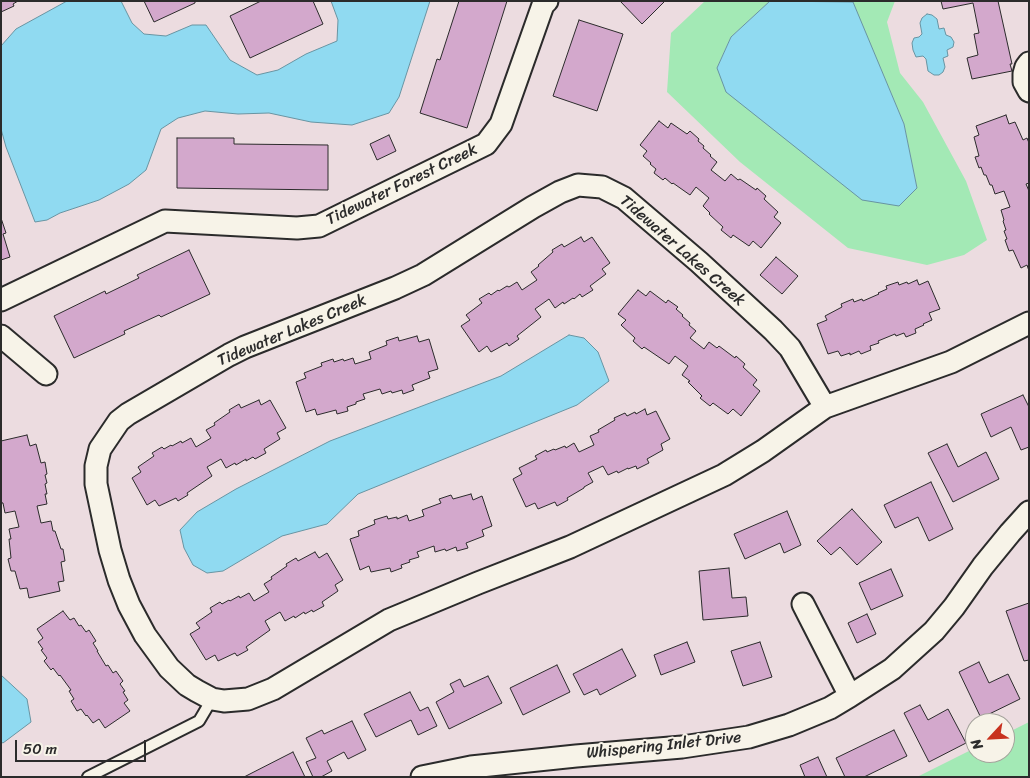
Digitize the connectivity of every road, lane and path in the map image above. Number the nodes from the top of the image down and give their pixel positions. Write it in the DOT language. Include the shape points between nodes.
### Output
graph roads {
  1 [pos="546,1"];
  2 [pos="1029,63"];
  3 [pos="1029,91"];
  4 [pos="1,300"];
  5 [pos="1029,323"];
  6 [pos="1,336"];
  7 [pos="46,374"];
  8 [pos="825,407"];
  9 [pos="1029,512"];
  10 [pos="804,604"];
  11 [pos="850,696"];
  12 [pos="212,699"];
  13 [pos="88,777"];
  14 [pos="422,777"];
  1 -- 4 [label="street, Tidewater Forest Creek" via="501,124 486,144 319,226 297,228 165,221"];
  2 -- 3 [label="street" via="1024,74"];
  5 -- 8 [label="street, Tidewater Lakes Creek" via="952,362"];
  6 -- 7 [label="street"];
  8 -- 12 [label="street, Tidewater Lakes Creek" via="724,475 570,547 389,620 273,690 248,699"];
  8 -- 12 [label="street, Tidewater Lakes Creek" via="790,348 699,262 624,198 594,186 578,185 560,192 423,275 245,347 119,421 100,449 96,466 96,484 117,572 145,635 169,668 187,685"];
  9 -- 11 [label="street, Whispering Inlet Drive" via="934,631 892,669"];
  10 -- 11 [label="street"];
  11 -- 14 [label="street, Whispering Inlet Drive" via="789,726 749,736 682,746 471,767"];
  12 -- 13 [label="lane" via="198,722"];
}
